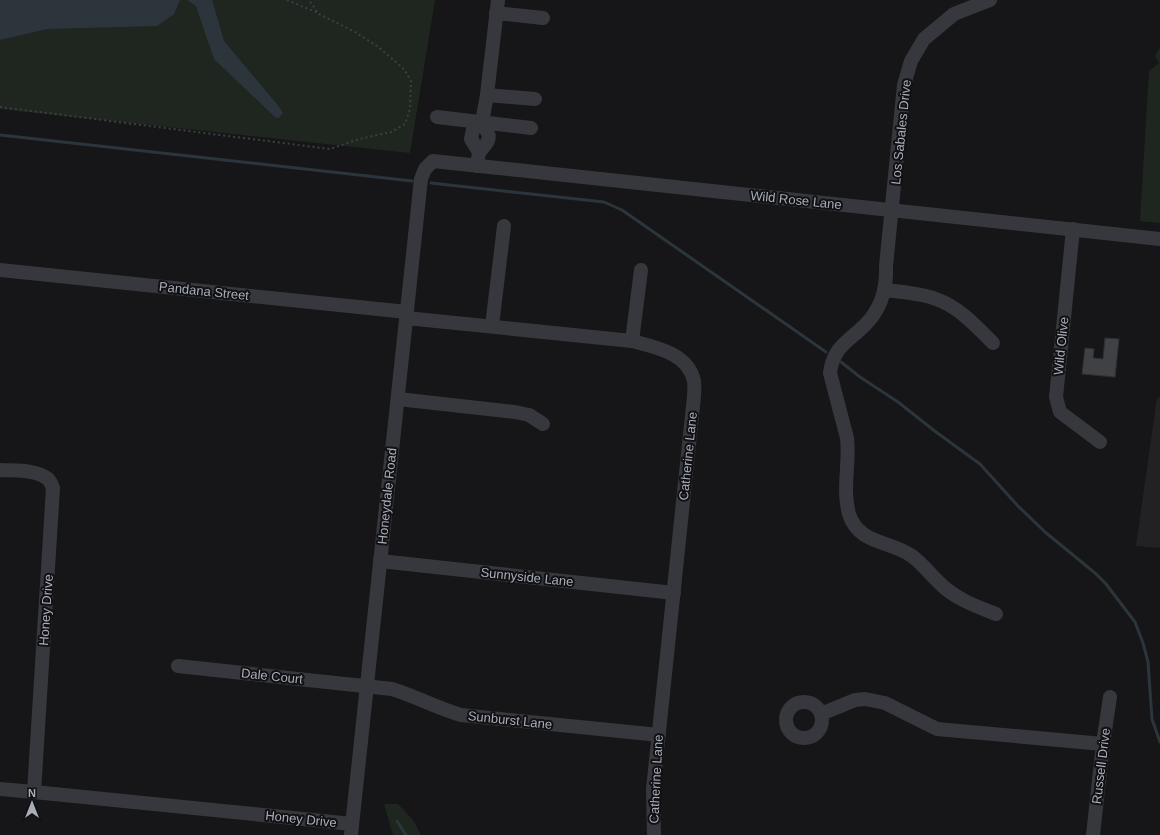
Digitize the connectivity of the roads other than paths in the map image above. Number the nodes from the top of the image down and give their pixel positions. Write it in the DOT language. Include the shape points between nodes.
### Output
graph roads {
  1 [pos="990,0"];
  2 [pos="497,6"];
  3 [pos="543,18"];
  4 [pos="487,95"];
  5 [pos="535,99"];
  6 [pos="437,117"];
  7 [pos="481,123"];
  8 [pos="531,128"];
  9 [pos="433,161"];
  10 [pos="477,166"];
  11 [pos="893,210"];
  12 [pos="504,226"];
  13 [pos="1074,229"];
  14 [pos="1160,239"];
  15 [pos="0,270"];
  16 [pos="641,270"];
  17 [pos="884,290"];
  18 [pos="407,315"];
  19 [pos="492,326"];
  20 [pos="632,341"];
  21 [pos="993,342"];
  22 [pos="398,399"];
  23 [pos="544,424"];
  24 [pos="1100,442"];
  25 [pos="0,470"];
  26 [pos="380,561"];
  27 [pos="674,593"];
  28 [pos="996,614"];
  29 [pos="178,666"];
  30 [pos="367,685"];
  31 [pos="1110,697"];
  32 [pos="821,714"];
  33 [pos="659,735"];
  34 [pos="1103,744"];
  35 [pos="0,789"];
  36 [pos="34,792"];
  37 [pos="352,830"];
  38 [pos="654,835"];
  39 [pos="1093,835"];
  1 -- 11 [label="street, Los Sabales Drive" via="954,14 924,38 911,61 904,85"];
  2 -- 3 [label="street"];
  2 -- 4 [label="street"];
  4 -- 5 [label="street"];
  4 -- 7 [label="street"];
  6 -- 7 [label="street"];
  7 -- 8 [label="street"];
  7 -- 10 [label="street" via="488,130 487,143 479,152"];
  9 -- 10 [label="street, Wild Rose Lane"];
  9 -- 18 [label="street, Honeydale Road" via="421,179"];
  10 -- 11 [label="street, Wild Rose Lane"];
  11 -- 13 [label="street, Wild Rose Lane"];
  11 -- 17 [label="street, Los Sabales Drive"];
  12 -- 19 [label="street"];
  13 -- 14 [label="street, Wild Rose Lane"];
  13 -- 24 [label="street, Wild Olive" via="1056,397 1060,412"];
  15 -- 18 [label="street, Pandana Street"];
  16 -- 20 [label="street"];
  17 -- 21 [label="street" via="909,292 937,299 966,316"];
  17 -- 28 [label="street, Los Sabales Drive" via="878,309 841,346 831,363 830,373 847,438 845,492 849,513 853,522 866,536 903,551 952,593"];
  18 -- 19 [label="street, Catherine Lane"];
  18 -- 22 [label="street, Honeydale Road"];
  19 -- 20 [label="street, Catherine Lane"];
  20 -- 27 [label="street, Catherine Lane" via="663,349 673,355 683,362 694,381"];
  22 -- 23 [label="street" via="515,412 529,415"];
  22 -- 26 [label="street, Honeydale Road"];
  25 -- 36 [label="street, Honey Drive" via="40,475 49,480 53,488"];
  26 -- 27 [label="street, Sunnyside Lane"];
  26 -- 30 [label="street, Honeydale Road"];
  27 -- 33 [label="street, Catherine Lane"];
  29 -- 30 [label="street, Dale Court"];
  30 -- 33 [label="street, Sunburst Lane" via="412,695 461,715"];
  30 -- 37 [label="street, Honeydale Road"];
  31 -- 34 [label="street, Russell Drive"];
  32 -- 34 [label="street" via="855,700 865,699 885,703 937,729"];
  33 -- 38 [label="street, Catherine Lane" via="653,789"];
  34 -- 39 [label="street, Russell Drive"];
  35 -- 36 [label="street, Honey Drive"];
  36 -- 37 [label="street, Honey Drive"];
}
